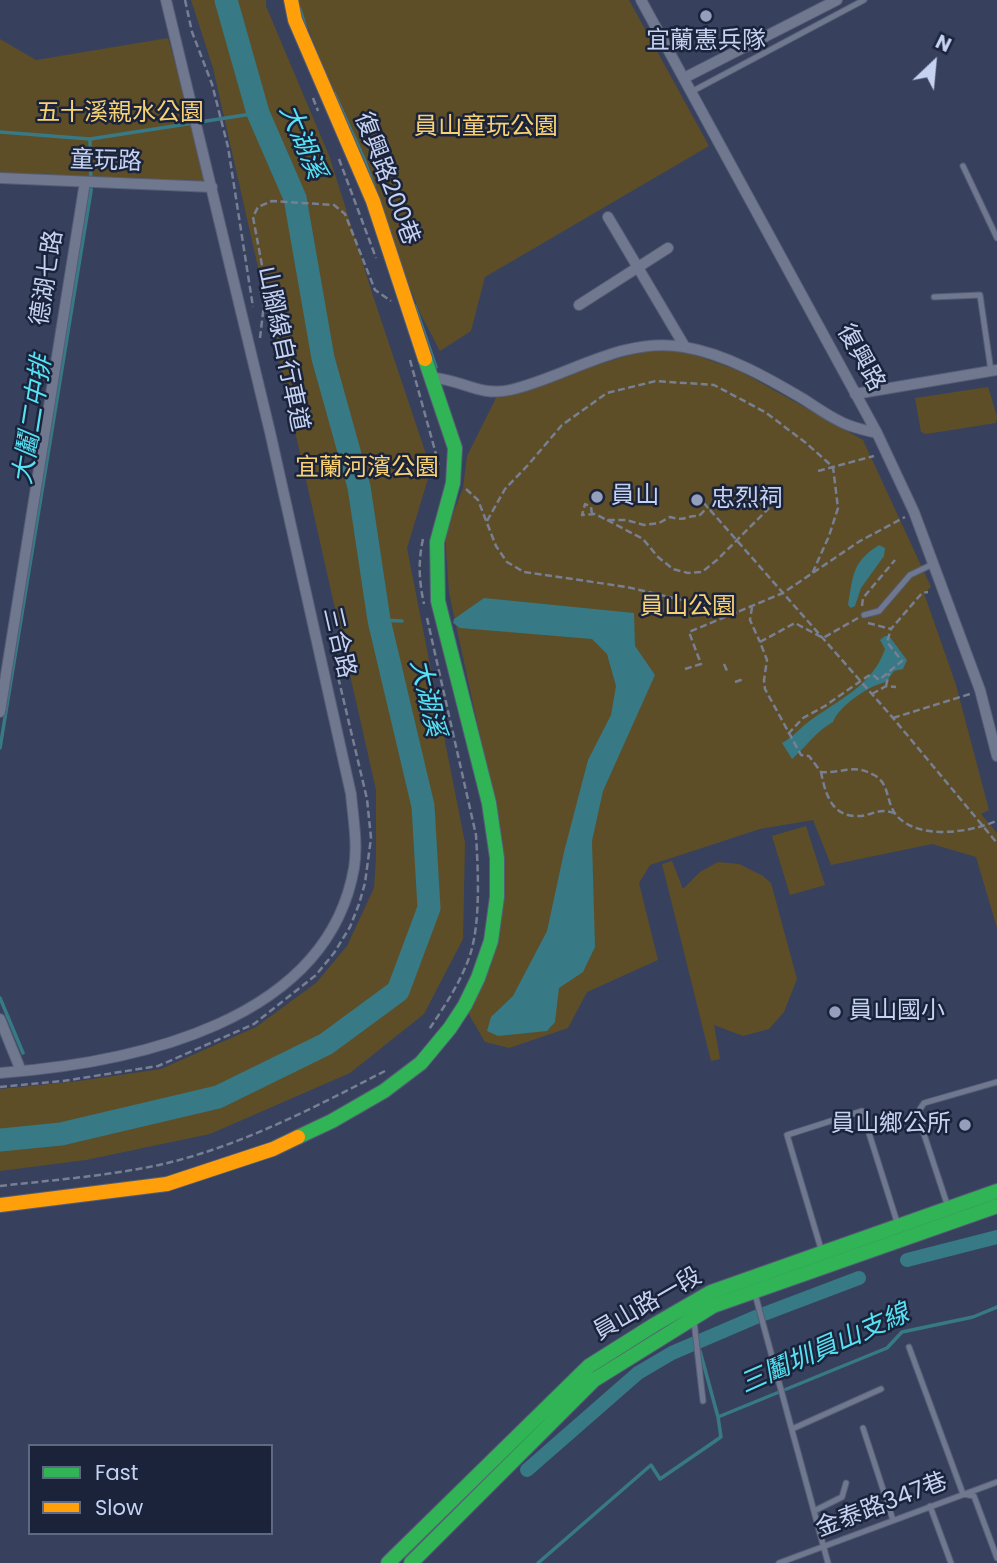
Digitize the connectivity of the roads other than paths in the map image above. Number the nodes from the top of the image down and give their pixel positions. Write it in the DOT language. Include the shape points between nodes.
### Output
graph roads {
  1 [pos="166,0"];
  2 [pos="291,0"];
  3 [pos="641,0"];
  4 [pos="837,0"];
  5 [pos="864,0"];
  6 [pos="684,78"];
  7 [pos="691,92"];
  8 [pos="964,166"];
  9 [pos="0,178"];
  10 [pos="85,182"];
  11 [pos="212,187"];
  12 [pos="608,217"];
  13 [pos="997,238"];
  14 [pos="668,248"];
  15 [pos="638,268"];
  16 [pos="934,297"];
  17 [pos="579,305"];
  18 [pos="684,347"];
  19 [pos="994,371"];
  20 [pos="433,378"];
  21 [pos="855,394"];
  22 [pos="877,433"];
  23 [pos="933,564"];
  24 [pos="864,615"];
  25 [pos="0,712"];
  26 [pos="997,756"];
  27 [pos="0,1019"];
  28 [pos="21,1071"];
  29 [pos="0,1073"];
  30 [pos="997,1082"];
  31 [pos="997,1191"];
  32 [pos="0,1205"];
  33 [pos="997,1206"];
  34 [pos="948,1208"];
  35 [pos="898,1225"];
  36 [pos="822,1253"];
  37 [pos="754,1291"];
  38 [pos="694,1318"];
  39 [pos="909,1347"];
  40 [pos="881,1389"];
  41 [pos="703,1401"];
  42 [pos="792,1429"];
  43 [pos="863,1429"];
  44 [pos="997,1482"];
  45 [pos="846,1483"];
  46 [pos="963,1494"];
  47 [pos="930,1506"];
  48 [pos="814,1511"];
  49 [pos="893,1520"];
  50 [pos="822,1547"];
  51 [pos="997,1558"];
  52 [pos="390,1562"];
  53 [pos="411,1563"];
  54 [pos="779,1563"];
  55 [pos="828,1563"];
  56 [pos="951,1563"];
  1 -- 11 [label="street, 三合路"];
  2 -- 20 [label="street, 復興路200巷" via="299,32 373,201"];
  3 -- 6 [label="street, 復興路"];
  4 -- 6 [label="street"];
  5 -- 7 [label="lane"];
  6 -- 7 [label="street, 復興路"];
  7 -- 21 [label="street, 復興路"];
  8 -- 13 [label="lane"];
  9 -- 10 [label="street, 童玩路"];
  10 -- 11 [label="street, 童玩路"];
  10 -- 25 [label="street, 德湖七路"];
  11 -- 28 [label="street, 三合路" via="351,793 354,867 340,916 324,943 271,995 178,1040 101,1061"];
  12 -- 15 [label="street"];
  14 -- 15 [label="street"];
  15 -- 17 [label="street"];
  15 -- 18 [label="street"];
  16 -- 19 [label="lane" via="980,295"];
  18 -- 20 [label="street" via="638,348 508,391 475,391 448,378"];
  18 -- 22 [label="street" via="774,382 848,426"];
  19 -- 21 [label="street"];
  20 -- 32 [label="street, 復興路200巷" via="455,448 453,483 437,542 438,601 489,803 497,858 491,941 465,1005 421,1063 384,1091 272,1149 167,1184"];
  21 -- 22 [label="street, 復興路"];
  22 -- 23 [label="street, 復興路"];
  23 -- 24 [label="lane" via="910,575 879,611"];
  23 -- 26 [label="street, 復興路" via="979,690"];
  27 -- 28 [label="street"];
  28 -- 29 [label="street, 三合路"];
  30 -- 34 [label="lane" via="925,1103 920,1109 919,1119"];
  31 -- 34 [label="street, 員山路一段"];
  33 -- 37 [label="street, 員山路一段"];
  34 -- 35 [label="street, 員山路一段"];
  35 -- 36 [label="street, 員山路一段"];
  35 -- 36 [label="lane" via="862,1111 786,1135"];
  36 -- 52 [label="street, 員山路一段" via="711,1292 589,1366"];
  37 -- 38 [label="street, 員山路一段"];
  37 -- 42 [label="lane"];
  38 -- 41 [label="lane"];
  38 -- 53 [label="street, 員山路一段" via="594,1380"];
  39 -- 46 [label="lane"];
  40 -- 42 [label="lane"];
  42 -- 48 [label="lane"];
  43 -- 49 [label="lane"];
  44 -- 46 [label="lane, 金泰路347巷"];
  45 -- 48 [label="lane" via="842,1497"];
  46 -- 47 [label="lane, 金泰路347巷"];
  46 -- 51 [label="lane" via="974,1496"];
  47 -- 49 [label="lane, 金泰路347巷"];
  47 -- 56 [label="lane"];
  48 -- 50 [label="lane"];
  49 -- 50 [label="lane, 金泰路347巷"];
  50 -- 54 [label="lane, 金泰路347巷"];
  50 -- 55 [label="lane"];
}
